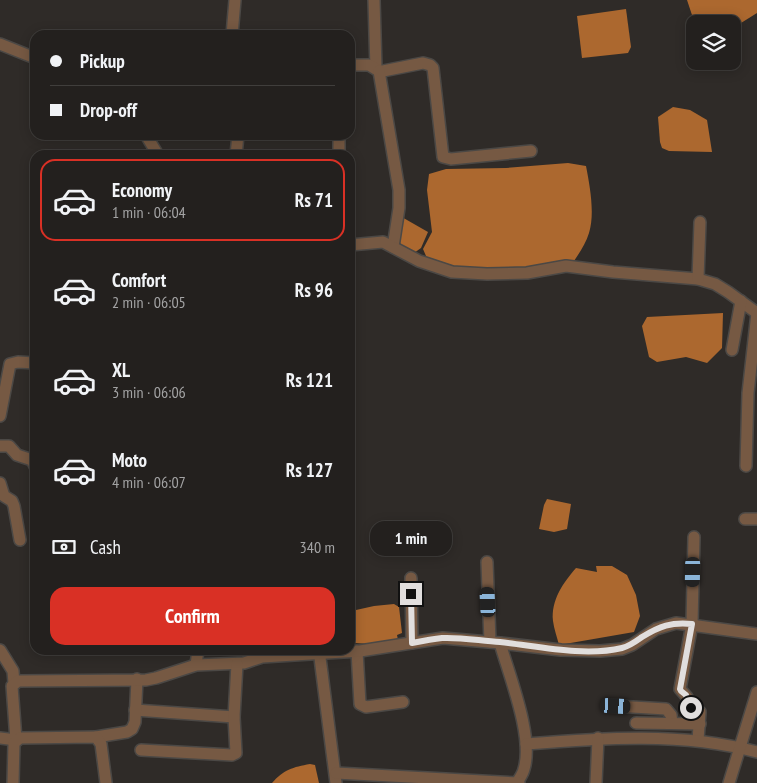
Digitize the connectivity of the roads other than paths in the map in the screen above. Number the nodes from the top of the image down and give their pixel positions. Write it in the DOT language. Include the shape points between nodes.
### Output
graph roads {
  1 [pos="236,0"];
  2 [pos="374,0"];
  3 [pos="233,30"];
  4 [pos="0,44"];
  5 [pos="30,56"];
  6 [pos="355,65"];
  7 [pos="377,70"];
  8 [pos="531,152"];
  9 [pos="700,222"];
  10 [pos="355,245"];
  11 [pos="393,247"];
  12 [pos="698,279"];
  13 [pos="741,301"];
  14 [pos="757,313"];
  15 [pos="732,350"];
  16 [pos="30,363"];
  17 [pos="0,416"];
  18 [pos="0,446"];
  19 [pos="30,459"];
  20 [pos="746,466"];
  21 [pos="0,483"];
  22 [pos="745,519"];
  23 [pos="757,519"];
  24 [pos="694,537"];
  25 [pos="20,540"];
  26 [pos="487,562"];
  27 [pos="411,578"];
  28 [pos="692,624"];
  29 [pos="757,634"];
  30 [pos="495,642"];
  31 [pos="412,643"];
  32 [pos="0,650"];
  33 [pos="357,651"];
  34 [pos="197,655"];
  35 [pos="259,655"];
  36 [pos="319,655"];
  37 [pos="237,664"];
  38 [pos="196,665"];
  39 [pos="137,680"];
  40 [pos="14,683"];
  41 [pos="757,692"];
  42 [pos="403,702"];
  43 [pos="616,706"];
  44 [pos="135,710"];
  45 [pos="234,717"];
  46 [pos="636,723"];
  47 [pos="672,723"];
  48 [pos="700,724"];
  49 [pos="96,737"];
  50 [pos="0,738"];
  51 [pos="598,738"];
  52 [pos="16,740"];
  53 [pos="698,740"];
  54 [pos="526,744"];
  55 [pos="740,747"];
  56 [pos="141,750"];
  57 [pos="757,752"];
  58 [pos="336,778"];
  59 [pos="13,783"];
  60 [pos="106,783"];
  61 [pos="517,783"];
  62 [pos="596,783"];
  63 [pos="728,783"];
  1 -- 3 [label="street"];
  2 -- 7 [label="street"];
  4 -- 5 [label="street"];
  6 -- 7 [label="street" via="370,65"];
  7 -- 8 [label="street" via="423,63 430,65 443,157"];
  7 -- 11 [label="street" via="399,190"];
  9 -- 12 [label="street"];
  10 -- 11 [label="street" via="383,242"];
  11 -- 12 [label="street" via="419,261 452,272 527,273 566,266"];
  12 -- 13 [label="street" via="715,284"];
  13 -- 14 [label="street"];
  13 -- 15 [label="street"];
  14 -- 20 [label="street" via="748,393"];
  16 -- 17 [label="street" via="10,364"];
  18 -- 19 [label="street" via="9,446 17,455"];
  21 -- 25 [label="street" via="4,496 14,506"];
  22 -- 23 [label="street"];
  24 -- 28 [label="street"];
  26 -- 30 [label="street"];
  27 -- 31 [label="street"];
  28 -- 29 [label="street"];
  28 -- 30 [label="street" via="666,625 632,645 607,650 561,650"];
  28 -- 48 [label="street" via="680,689 688,697 688,706 700,712"];
  30 -- 31 [label="street" via="443,638"];
  30 -- 54 [label="street" via="521,715"];
  31 -- 33 [label="street"];
  32 -- 40 [label="street" via="13,671"];
  33 -- 42 [label="street" via="360,704 366,707"];
  34 -- 38 [label="street"];
  35 -- 37 [label="street" via="251,662"];
  36 -- 58 [label="street"];
  37 -- 38 [label="street"];
  37 -- 45 [label="street"];
  38 -- 39 [label="street" via="156,678"];
  39 -- 40 [label="street"];
  39 -- 44 [label="street"];
  40 -- 52 [label="street"];
  41 -- 55 [label="street"];
  43 -- 47 [label="street" via="666,709"];
  44 -- 45 [label="street"];
  44 -- 49 [label="street" via="132,729"];
  45 -- 56 [label="street" via="236,754"];
  46 -- 47 [label="street"];
  47 -- 48 [label="street"];
  48 -- 53 [label="street"];
  49 -- 52 [label="street"];
  49 -- 60 [label="street" via="102,748"];
  50 -- 52 [label="street"];
  51 -- 53 [label="street"];
  51 -- 54 [label="street"];
  51 -- 62 [label="street"];
  52 -- 59 [label="street"];
  53 -- 55 [label="street"];
  54 -- 61 [label="street" via="524,769"];
  55 -- 57 [label="street"];
  55 -- 63 [label="street"];
  58 -- 61 [label="street"];
}
